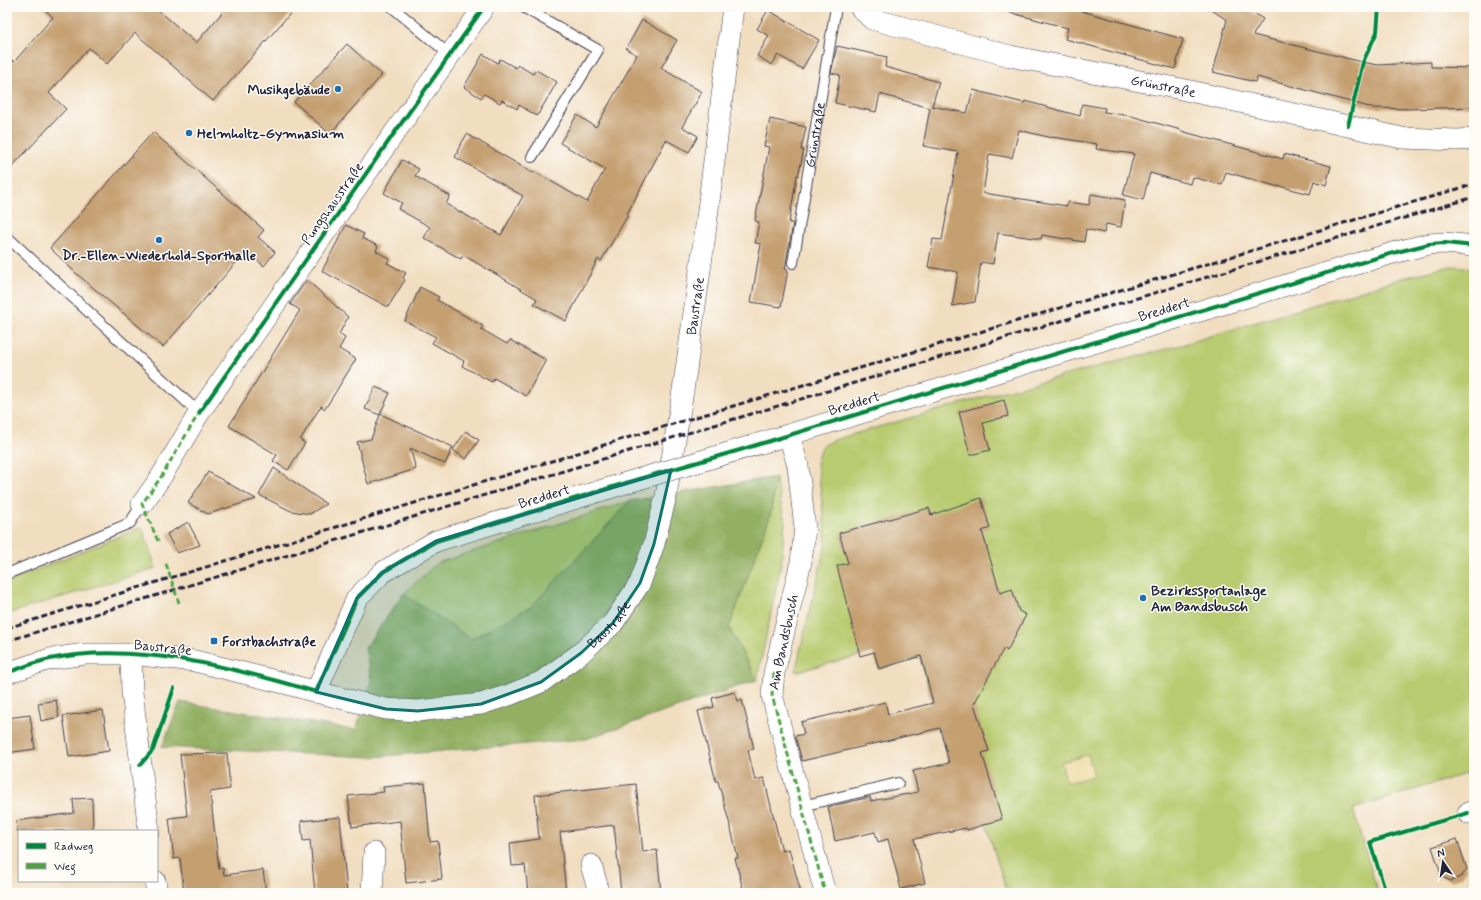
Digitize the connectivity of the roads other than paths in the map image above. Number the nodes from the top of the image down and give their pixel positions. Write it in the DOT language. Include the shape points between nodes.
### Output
graph roads {
  1 [pos="392,7"];
  2 [pos="484,7"];
  3 [pos="522,7"];
  4 [pos="733,7"];
  5 [pos="836,7"];
  6 [pos="860,7"];
  7 [pos="450,54"];
  8 [pos="1474,139"];
  9 [pos="532,157"];
  10 [pos="7,237"];
  11 [pos="1474,246"];
  12 [pos="793,263"];
  13 [pos="199,413"];
  14 [pos="789,435"];
  15 [pos="142,504"];
  16 [pos="7,574"];
  17 [pos="131,654"];
  18 [pos="7,673"];
  19 [pos="316,692"];
  20 [pos="898,783"];
  21 [pos="802,806"];
  22 [pos="148,830"];
  23 [pos="374,853"];
  24 [pos="591,865"];
  25 [pos="155,882"];
  26 [pos="157,893"];
  27 [pos="372,893"];
  28 [pos="597,893"];
  29 [pos="825,893"];
  1 -- 7 [label="lane"];
  2 -- 7 [label="street, Pungshausstraße"];
  3 -- 9 [label="lane" via="598,50"];
  4 -- 19 [label="street, Baustraße" via="704,242 669,481 654,544 640,584 613,624 581,654 541,682 509,695 481,704 418,711 386,709"];
  5 -- 12 [label="lane, Grünstraße"];
  6 -- 8 [label="street, Grünstraße" via="872,19 1010,56 1181,89 1402,138"];
  7 -- 13 [label="street, Pungshausstraße"];
  10 -- 13 [label="lane"];
  11 -- 14 [label="street, Breddert" via="1429,244 1392,253"];
  13 -- 15 [label="street, Pungshausstraße"];
  14 -- 19 [label="street, Breddert, bridge" via="436,541 383,572 357,598"];
  14 -- 21 [label="street, Am Bandsbusch" via="798,466 805,528 801,562 774,673 772,695"];
  15 -- 16 [label="lane" via="130,523"];
  17 -- 18 [label="street, Baustraße" via="85,654 50,659"];
  17 -- 19 [label="street, Baustraße" via="195,661"];
  17 -- 22 [label="street" via="132,692"];
  20 -- 21 [label="lane"];
  21 -- 29 [label="street, Am Bandsbusch"];
  23 -- 27 [label="street"];
  24 -- 28 [label="street"];
  25 -- 26 [label="street"];
}
